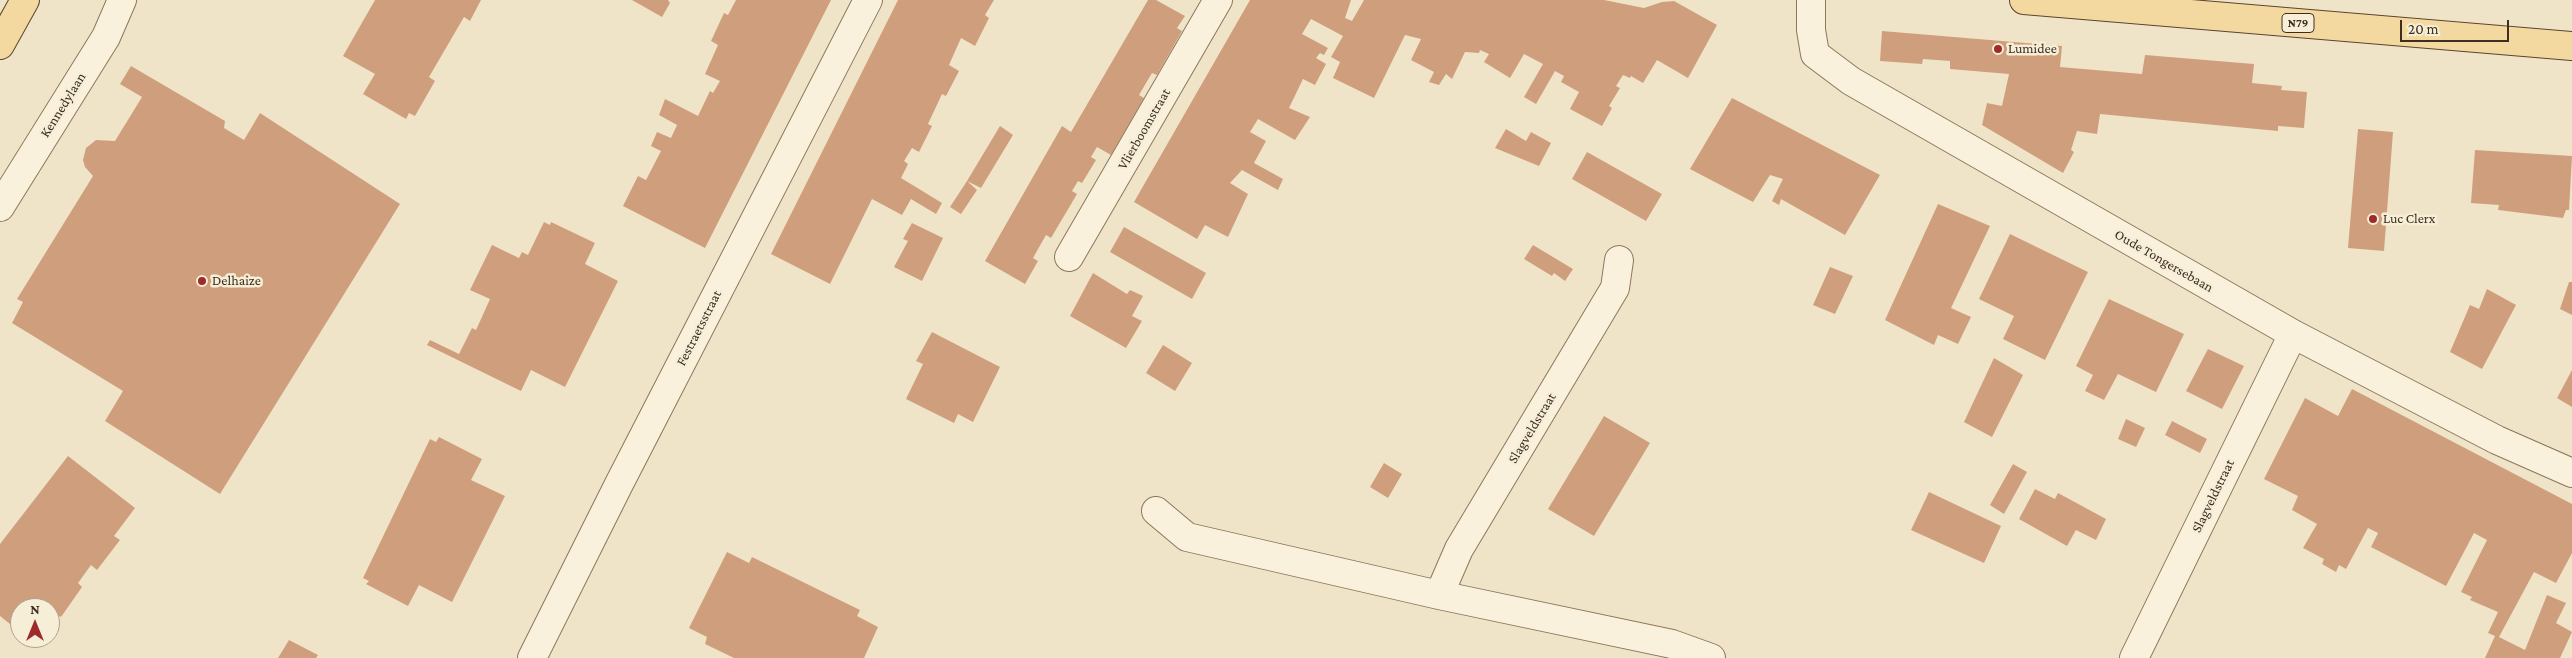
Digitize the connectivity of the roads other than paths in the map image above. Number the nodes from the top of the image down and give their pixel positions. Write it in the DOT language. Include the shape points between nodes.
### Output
graph roads {
  1 [pos="25,0"];
  2 [pos="122,0"];
  3 [pos="868,0"];
  4 [pos="1218,0"];
  5 [pos="1810,0"];
  6 [pos="2024,0"];
  7 [pos="0,45"];
  8 [pos="2572,46"];
  9 [pos="0,207"];
  10 [pos="1069,257"];
  11 [pos="1619,260"];
  12 [pos="2292,334"];
  13 [pos="2572,473"];
  14 [pos="1156,511"];
  15 [pos="1439,595"];
  16 [pos="532,658"];
  17 [pos="1711,658"];
  18 [pos="2134,658"];
  1 -- 7 [label="main road"];
  2 -- 9 [label="street, Kennedylaan" via="106,37"];
  3 -- 16 [label="street, Festraetsstraat"];
  4 -- 10 [label="street, Vlierboomstraat"];
  5 -- 12 [label="street, Oude Tongersebaan" via="1815,54 1851,81"];
  6 -- 8 [label="main road, N79"];
  11 -- 15 [label="street, Slagveldstraat" via="1615,288 1459,550"];
  12 -- 13 [label="street, Oude Tongersebaan" via="2497,440"];
  12 -- 18 [label="street, Slagveldstraat"];
  14 -- 15 [label="street" via="1187,538"];
  15 -- 17 [label="street" via="1672,644"];
}
